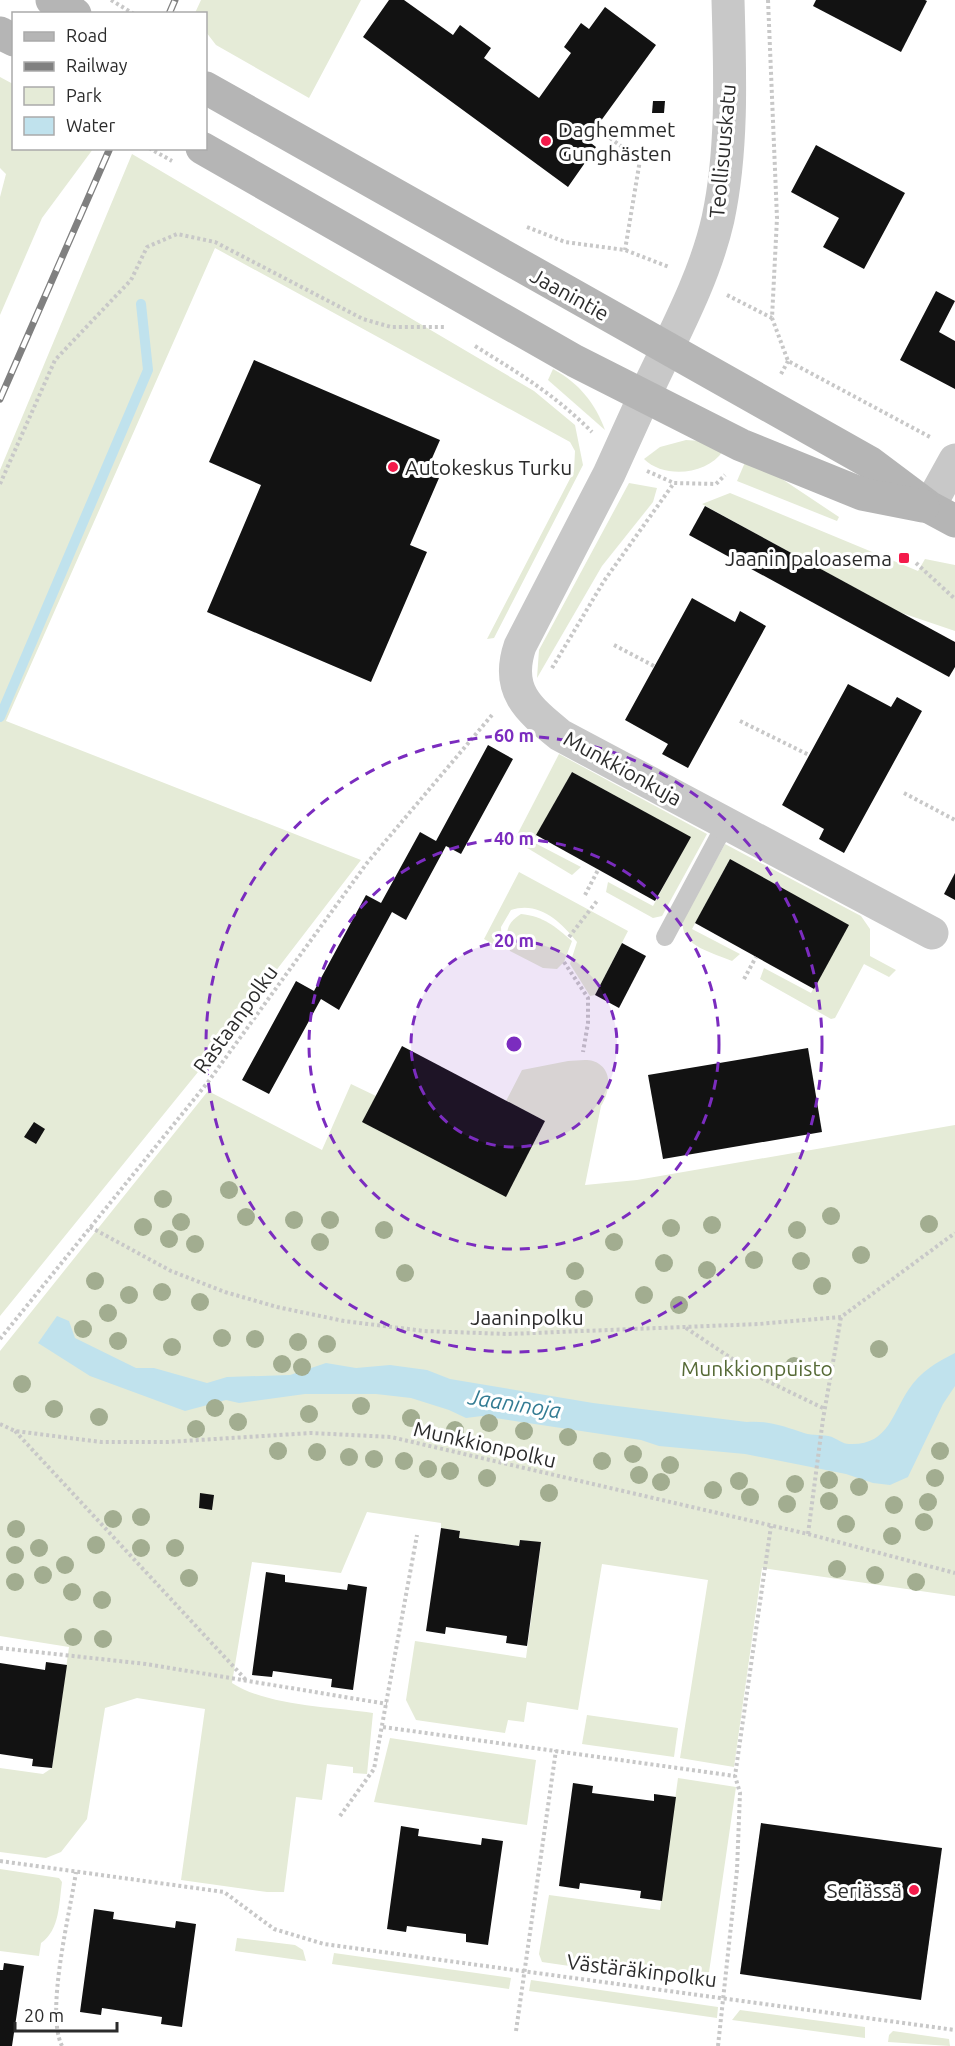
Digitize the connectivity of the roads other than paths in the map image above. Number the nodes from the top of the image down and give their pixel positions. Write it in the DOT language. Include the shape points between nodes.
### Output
graph roads {
  1 [pos="52,0"];
  2 [pos="728,0"];
  3 [pos="72,12"];
  4 [pos="207,89"];
  5 [pos="205,150"];
  6 [pos="667,348"];
  7 [pos="644,396"];
  8 [pos="945,450"];
  9 [pos="942,514"];
  10 [pos="726,824"];
  11 [pos="932,933"];
  12 [pos="665,937"];
  1 -- 3 [label="main road"];
  2 -- 6 [label="street, Teollisuuskatu" via="729,110 718,219 698,280"];
  4 -- 6 [label="main road, Jaanintie"];
  5 -- 7 [label="main road" via="456,296"];
  6 -- 7 [label="street, Teollisuuskatu"];
  6 -- 9 [label="main road, Jaanintie" via="870,462"];
  7 -- 9 [label="main road" via="741,445 862,494"];
  7 -- 10 [label="street, Munkkionkuja" via="609,474 520,646 514,662 514,679 519,695 560,735"];
  8 -- 9 [label="street"];
  10 -- 11 [label="street, Munkkionkuja"];
  10 -- 12 [label="lane"];
}
